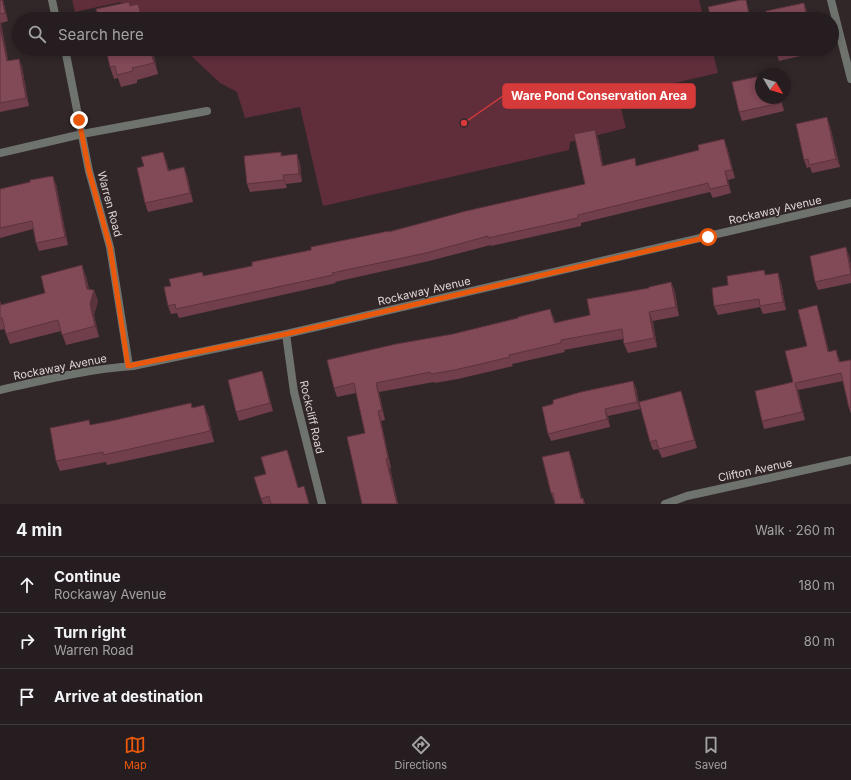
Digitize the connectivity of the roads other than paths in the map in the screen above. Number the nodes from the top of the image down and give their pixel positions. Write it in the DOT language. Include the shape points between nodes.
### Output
graph roads {
  1 [pos="52,0"];
  2 [pos="831,0"];
  3 [pos="55,12"];
  4 [pos="834,12"];
  5 [pos="839,32"];
  6 [pos="66,56"];
  7 [pos="851,79"];
  8 [pos="207,110"];
  9 [pos="82,134"];
  10 [pos="0,153"];
  11 [pos="851,203"];
  12 [pos="286,334"];
  13 [pos="128,366"];
  14 [pos="0,390"];
  15 [pos="851,460"];
  16 [pos="322,504"];
  17 [pos="665,504"];
  1 -- 3 [label="street"];
  2 -- 4 [label="street"];
  5 -- 7 [label="street"];
  6 -- 9 [label="street, Warren Road"];
  8 -- 9 [label="street"];
  9 -- 10 [label="street"];
  9 -- 13 [label="street, Warren Road" via="89,171 110,247"];
  11 -- 12 [label="street, Rockaway Avenue"];
  12 -- 13 [label="street, Rockaway Avenue"];
  12 -- 16 [label="street, Rockcliff Road" via="294,392"];
  13 -- 14 [label="street, Rockaway Avenue" via="40,380"];
  15 -- 17 [label="street, Clifton Avenue" via="687,496"];
}
